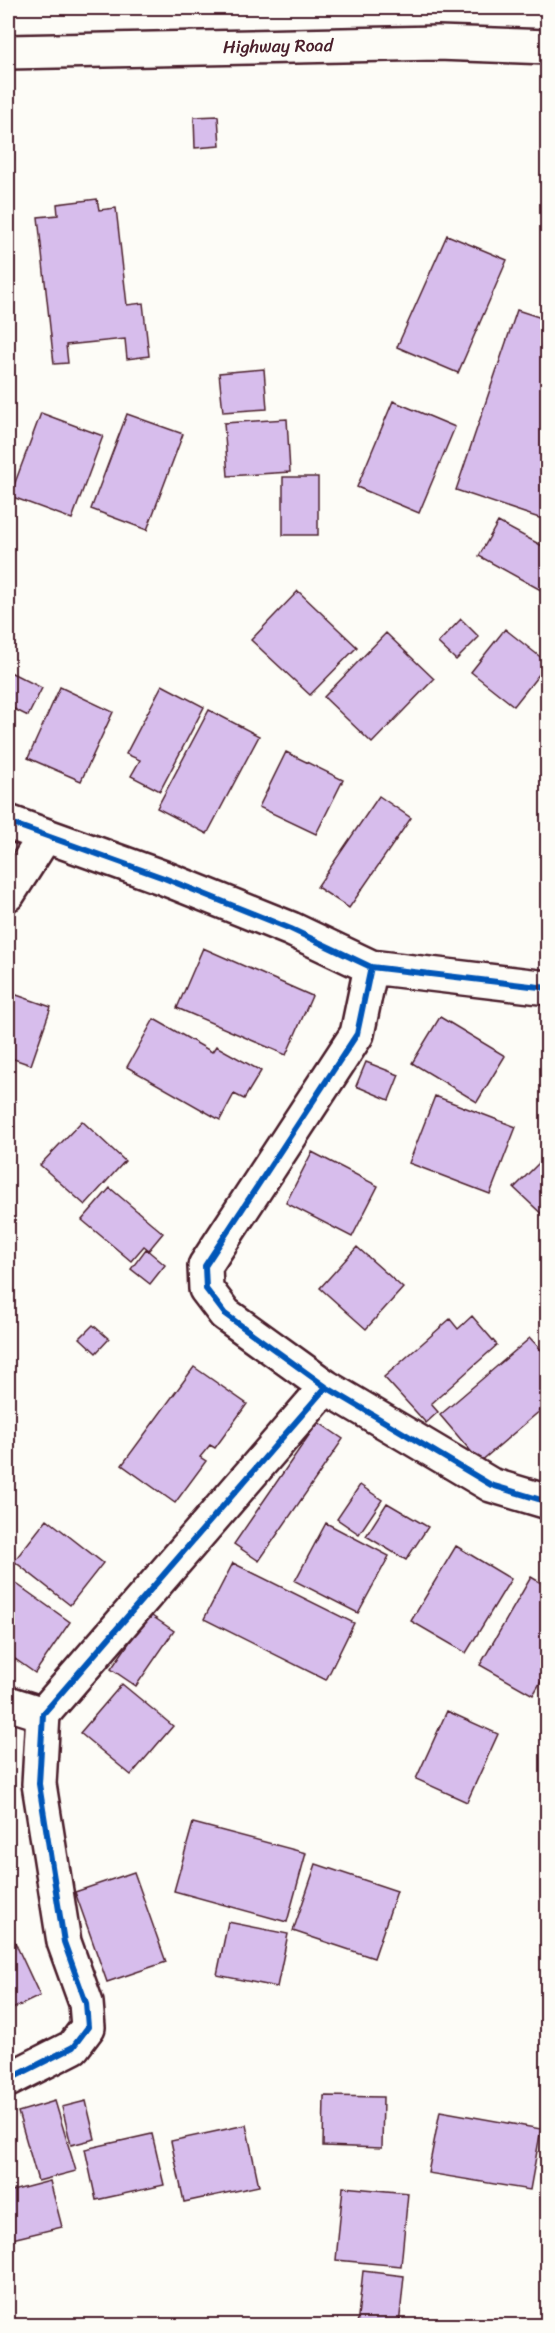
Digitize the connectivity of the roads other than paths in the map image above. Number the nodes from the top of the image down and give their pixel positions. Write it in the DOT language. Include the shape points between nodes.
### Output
graph roads {
  1 [pos="548,47"];
  2 [pos="8,52"];
  3 [pos="8,822"];
  4 [pos="45,836"];
  5 [pos="8,894"];
  6 [pos="371,967"];
  7 [pos="548,988"];
  8 [pos="326,1387"];
  9 [pos="548,1502"];
  10 [pos="8,1703"];
  11 [pos="43,1714"];
  12 [pos="8,2080"];
  1 -- 2 [label="street, Highway Road" via="438,43"];
  3 -- 4 [label="street"];
  4 -- 5 [label="street"];
  4 -- 6 [label="street" via="291,929"];
  6 -- 7 [label="street"];
  6 -- 8 [label="street" via="357,1034 205,1266 206,1289 225,1314"];
  8 -- 9 [label="street" via="491,1485"];
  8 -- 11 [label="street"];
  10 -- 11 [label="street"];
  11 -- 12 [label="street" via="39,1784 64,1942 86,2003 88,2026 73,2047"];
}
